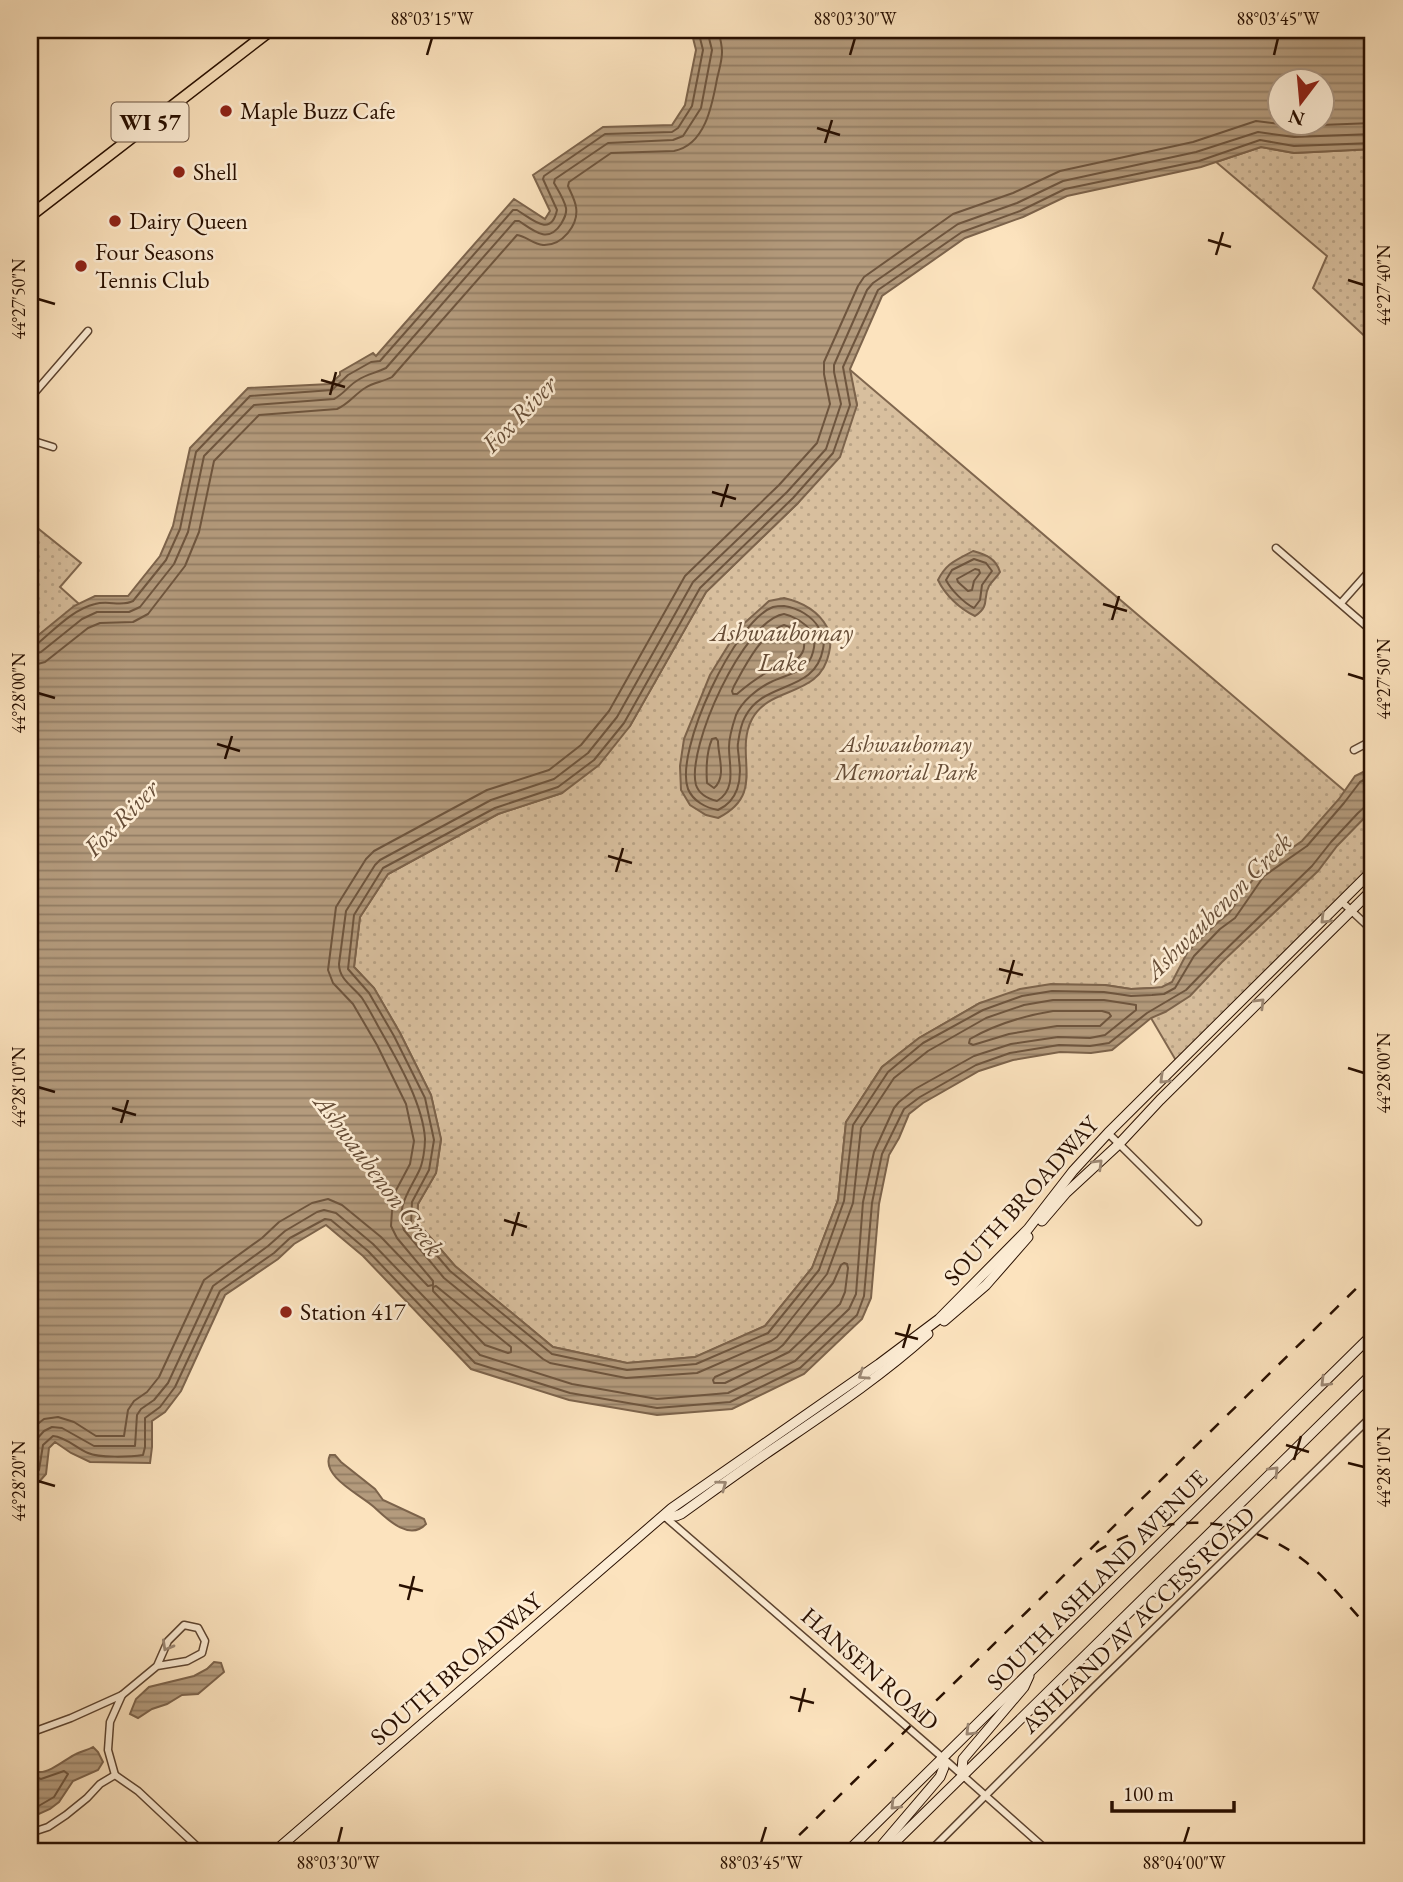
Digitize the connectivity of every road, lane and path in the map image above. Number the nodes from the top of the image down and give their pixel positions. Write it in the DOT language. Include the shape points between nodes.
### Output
graph roads {
  1 [pos="271,30"];
  2 [pos="30,216"];
  3 [pos="88,331"];
  4 [pos="30,398"];
  5 [pos="30,435"];
  6 [pos="53,447"];
  7 [pos="1276,548"];
  8 [pos="1373,568"];
  9 [pos="1341,603"];
  10 [pos="1373,632"];
  11 [pos="1373,740"];
  12 [pos="1353,750"];
  13 [pos="1373,870"];
  14 [pos="1373,890"];
  15 [pos="1342,902"];
  16 [pos="1352,911"];
  17 [pos="1373,931"];
  18 [pos="1108,1133"];
  19 [pos="1119,1144"];
  20 [pos="1198,1222"];
  21 [pos="1373,1334"];
  22 [pos="1373,1373"];
  23 [pos="1373,1415"];
  24 [pos="664,1516"];
  25 [pos="157,1667"];
  26 [pos="1033,1669"];
  27 [pos="122,1695"];
  28 [pos="30,1733"];
  29 [pos="943,1758"];
  30 [pos="115,1775"];
  31 [pos="963,1776"];
  32 [pos="986,1797"];
  33 [pos="30,1833"];
  34 [pos="203,1852"];
  35 [pos="274,1852"];
  36 [pos="847,1852"];
  37 [pos="876,1852"];
  38 [pos="885,1852"];
  39 [pos="929,1852"];
  40 [pos="1049,1852"];
  1 -- 2 [label="main road, WI 57"];
  3 -- 4 [label="street"];
  5 -- 6 [label="street"];
  7 -- 9 [label="street"];
  8 -- 9 [label="street"];
  9 -- 10 [label="street"];
  11 -- 12 [label="street"];
  13 -- 15 [label="street, SOUTH BROADWAY"];
  14 -- 16 [label="street, SOUTH BROADWAY"];
  15 -- 16 [label="street"];
  15 -- 18 [label="street, SOUTH BROADWAY, one-way"];
  16 -- 17 [label="street"];
  19 -- 16 [label="street, SOUTH BROADWAY, one-way"];
  18 -- 19 [label="street"];
  18 -- 24 [label="street, SOUTH BROADWAY, one-way" via="1020,1237 935,1322"];
  19 -- 20 [label="street"];
  24 -- 19 [label="street, SOUTH BROADWAY, one-way" via="681,1514 898,1361 986,1285 1066,1193"];
  21 -- 26 [label="street, SOUTH ASHLAND AVENUE, one-way"];
  31 -- 22 [label="street, SOUTH ASHLAND AVENUE, one-way"];
  23 -- 32 [label="street, ASHLAND AV ACCESS ROAD"];
  24 -- 29 [label="street, HANSEN ROAD"];
  24 -- 35 [label="street, SOUTH BROADWAY"];
  25 -- 25 [label="street, one-way" via="202,1653 205,1641 198,1628 184,1625 168,1641"];
  25 -- 27 [label="street"];
  26 -- 29 [label="street, SOUTH ASHLAND AVENUE, one-way"];
  26 -- 31 [label="street" via="1024,1687 963,1759"];
  27 -- 28 [label="street"];
  27 -- 30 [label="street" via="110,1722 108,1750"];
  29 -- 31 [label="street, HANSEN ROAD"];
  29 -- 36 [label="street, SOUTH ASHLAND AVENUE, one-way"];
  29 -- 37 [label="street" via="940,1777"];
  30 -- 33 [label="street" via="57,1821"];
  30 -- 34 [label="street"];
  31 -- 32 [label="street, HANSEN ROAD"];
  31 -- 38 [label="street, SOUTH ASHLAND AVENUE"];
  32 -- 39 [label="street, ASHLAND AV ACCESS ROAD"];
  32 -- 40 [label="street, HANSEN ROAD"];
}
